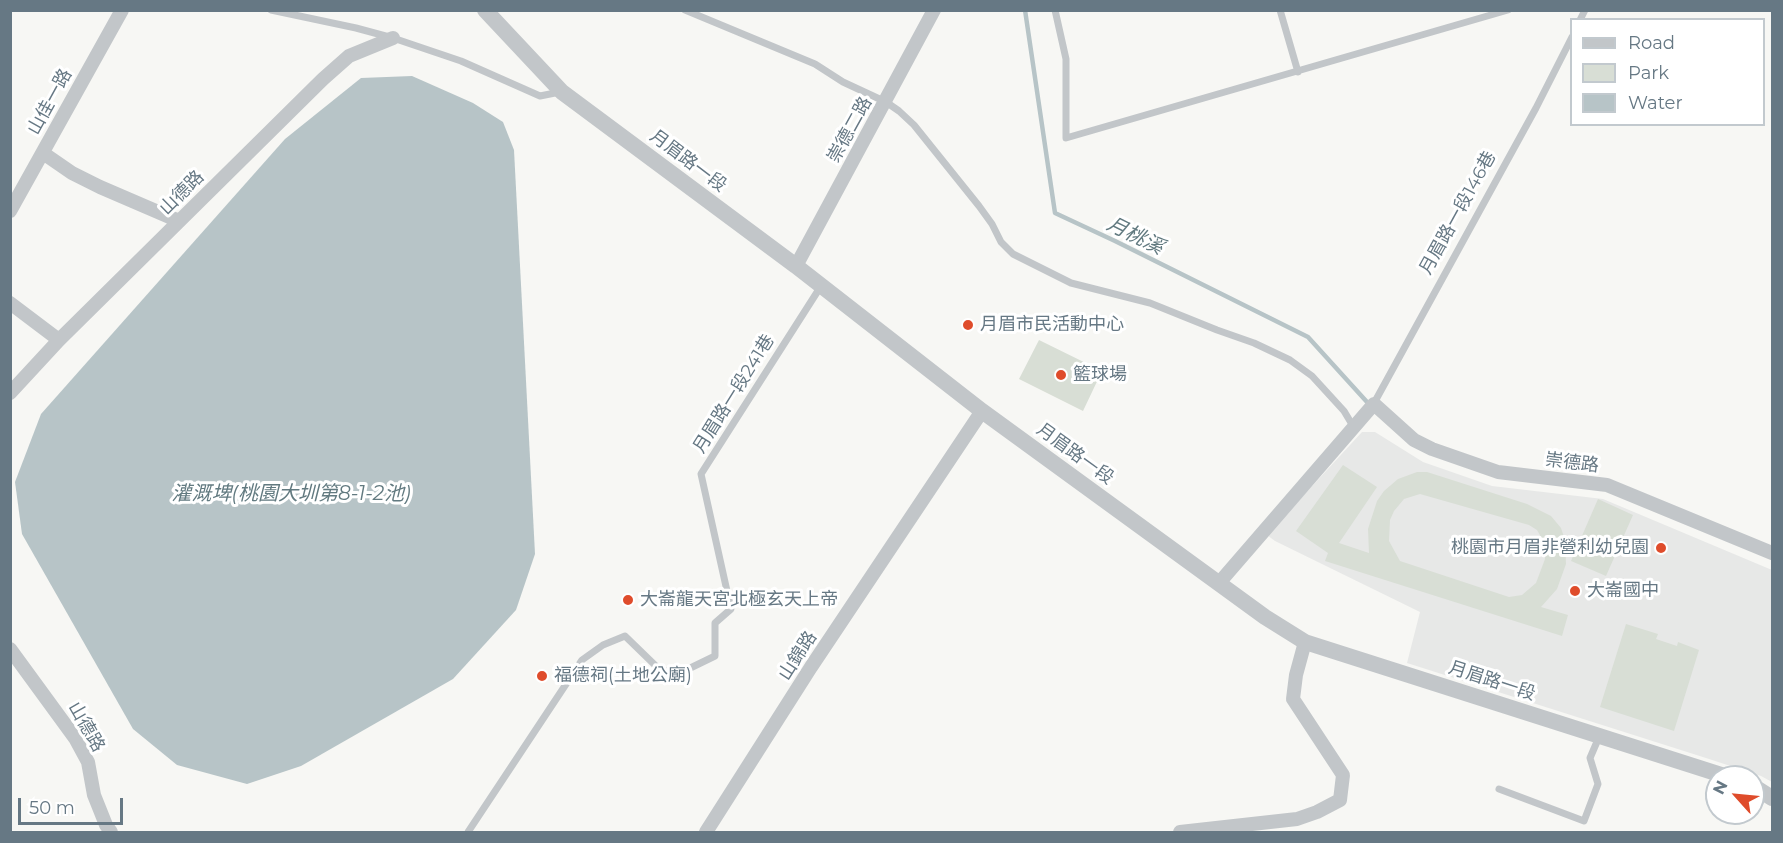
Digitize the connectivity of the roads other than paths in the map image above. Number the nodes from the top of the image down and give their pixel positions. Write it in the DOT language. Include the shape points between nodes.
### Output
graph roads {
  1 [pos="122,10"];
  2 [pos="271,10"];
  3 [pos="485,10"];
  4 [pos="685,10"];
  5 [pos="934,10"];
  6 [pos="1055,10"];
  7 [pos="1280,10"];
  8 [pos="1508,10"];
  9 [pos="393,38"];
  10 [pos="1570,41"];
  11 [pos="1298,72"];
  12 [pos="562,92"];
  13 [pos="886,102"];
  14 [pos="43,153"];
  15 [pos="10,211"];
  16 [pos="179,221"];
  17 [pos="796,266"];
  18 [pos="821,285"];
  19 [pos="10,303"];
  20 [pos="59,340"];
  21 [pos="10,393"];
  22 [pos="1374,404"];
  23 [pos="982,411"];
  24 [pos="1356,423"];
  25 [pos="1773,553"];
  26 [pos="1219,583"];
  27 [pos="1305,642"];
  28 [pos="10,650"];
  29 [pos="1599,736"];
  30 [pos="1705,770"];
  31 [pos="1499,789"];
  32 [pos="111,832"];
  33 [pos="468,832"];
  34 [pos="706,832"];
  35 [pos="1180,832"];
  1 -- 14 [label="street, 山佳一路"];
  2 -- 9 [label="lane"];
  3 -- 12 [label="street, 月眉路一段"];
  4 -- 13 [label="lane" via="815,64"];
  5 -- 13 [label="street, 崇德二路"];
  6 -- 11 [label="lane" via="1066,59 1066,138"];
  7 -- 11 [label="lane"];
  8 -- 11 [label="lane"];
  9 -- 12 [label="lane" via="461,61 540,96"];
  9 -- 16 [label="street, 山德路" via="349,56"];
  10 -- 22 [label="lane, 月眉路一段146巷"];
  12 -- 17 [label="street, 月眉路一段"];
  13 -- 17 [label="street, 崇德二路"];
  13 -- 24 [label="lane" via="914,125 1013,254 1071,283 1150,303 1290,360 1312,376"];
  14 -- 15 [label="street, 山佳一路"];
  14 -- 16 [label="street" via="72,173"];
  16 -- 20 [label="street, 山德路"];
  17 -- 18 [label="street, 月眉路一段"];
  18 -- 23 [label="street, 月眉路一段"];
  18 -- 33 [label="lane, 月眉路一段241巷" via="701,474 731,609 715,623 715,656 678,674 659,669 625,636 603,645 582,660"];
  19 -- 20 [label="street"];
  20 -- 21 [label="street, 山德路"];
  22 -- 24 [label="street"];
  22 -- 25 [label="street, 崇德路" via="1414,440 1432,449 1498,472 1607,485"];
  23 -- 26 [label="street, 月眉路一段"];
  23 -- 34 [label="street, 山錦路"];
  24 -- 26 [label="street"];
  26 -- 27 [label="street, 月眉路一段"];
  27 -- 29 [label="street, 月眉路一段"];
  27 -- 35 [label="street" via="1293,699 1343,775 1341,800 1297,819"];
  28 -- 32 [label="street, 山德路" via="75,738 88,762 94,795"];
  29 -- 30 [label="street, 月眉路一段"];
  29 -- 31 [label="lane" via="1590,758 1598,784 1584,821"];
}
